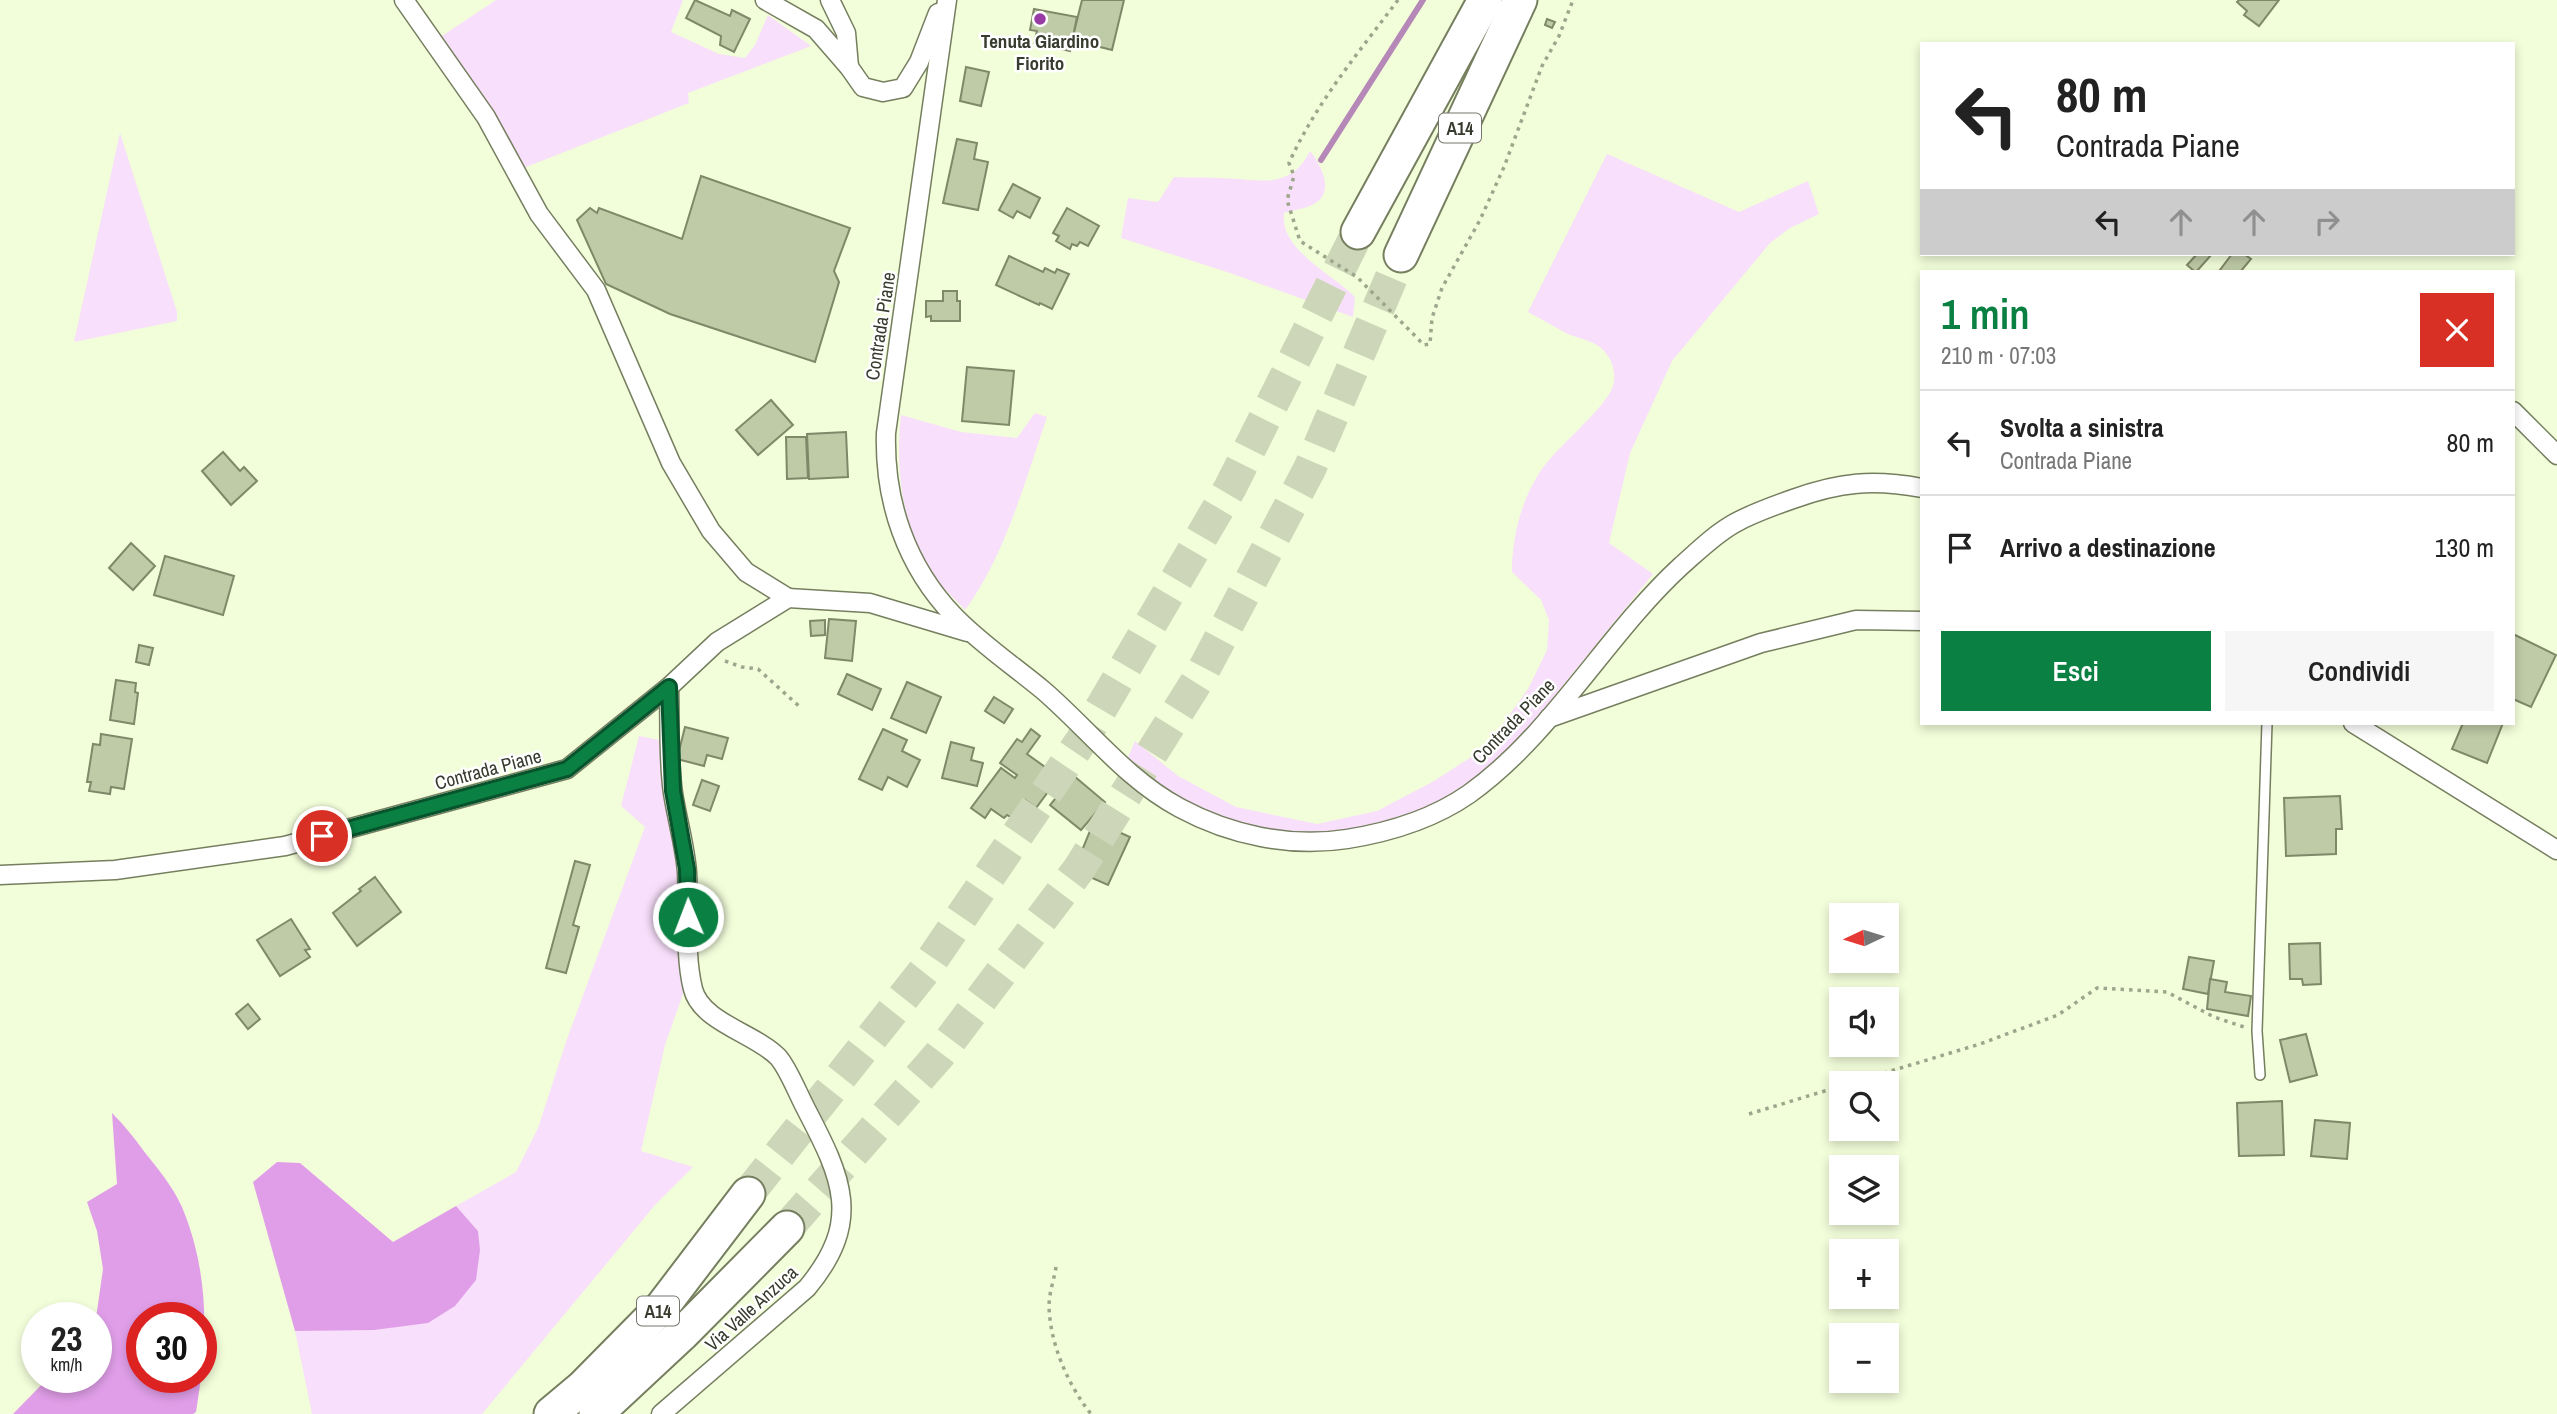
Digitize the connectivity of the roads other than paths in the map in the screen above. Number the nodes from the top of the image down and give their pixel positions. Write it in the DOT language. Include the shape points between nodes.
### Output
graph roads {
  1 [pos="404,0"];
  2 [pos="765,0"];
  3 [pos="830,0"];
  4 [pos="945,0"];
  5 [pos="1485,0"];
  6 [pos="1520,0"];
  7 [pos="849,67"];
  8 [pos="1358,232"];
  9 [pos="1401,255"];
  10 [pos="2515,413"];
  11 [pos="2557,455"];
  12 [pos="1920,488"];
  13 [pos="788,598"];
  14 [pos="1920,621"];
  15 [pos="972,633"];
  16 [pos="669,687"];
  17 [pos="1549,718"];
  18 [pos="2267,725"];
  19 [pos="2356,725"];
  20 [pos="2557,850"];
  21 [pos="0,875"];
  22 [pos="2260,1075"];
  23 [pos="748,1194"];
  24 [pos="787,1227"];
  25 [pos="551,1414"];
  26 [pos="596,1414"];
  27 [pos="661,1414"];
  1 -- 13 [label="street" via="486,117 539,214 596,290 671,463 711,531 747,572"];
  2 -- 7 [label="street" via="816,29"];
  3 -- 7 [label="street" via="846,33"];
  4 -- 7 [label="street" via="919,62 902,88 883,92 863,88"];
  4 -- 15 [label="street, Contrada Piane" via="886,458 893,509 912,559 936,595"];
  5 -- 8 [label="highway, A14"];
  6 -- 9 [label="highway, A14"];
  10 -- 11 [label="street"];
  12 -- 17 [label="street, Contrada Piane" via="1884,482 1846,485 1804,495 1733,524 1657,589"];
  13 -- 15 [label="street, Contrada Piane" via="870,603"];
  13 -- 16 [label="street, Contrada Piane" via="710,649"];
  14 -- 17 [label="street" via="1856,620 1761,643"];
  15 -- 17 [label="street, Contrada Piane" via="1158,796 1204,820 1285,841 1331,842 1379,834 1440,811 1502,767"];
  16 -- 21 [label="street, Contrada Piane" via="567,769 285,846 115,870"];
  16 -- 27 [label="street, Via Valle Anzuca" via="673,791 687,869 693,989 709,1012 778,1057 835,1168 842,1208 835,1244 807,1288"];
  18 -- 22 [label="lane" via="2257,1031"];
  19 -- 20 [label="street"];
  23 -- 25 [label="highway, A14" via="662,1307"];
  24 -- 26 [label="highway, A14"];
}
